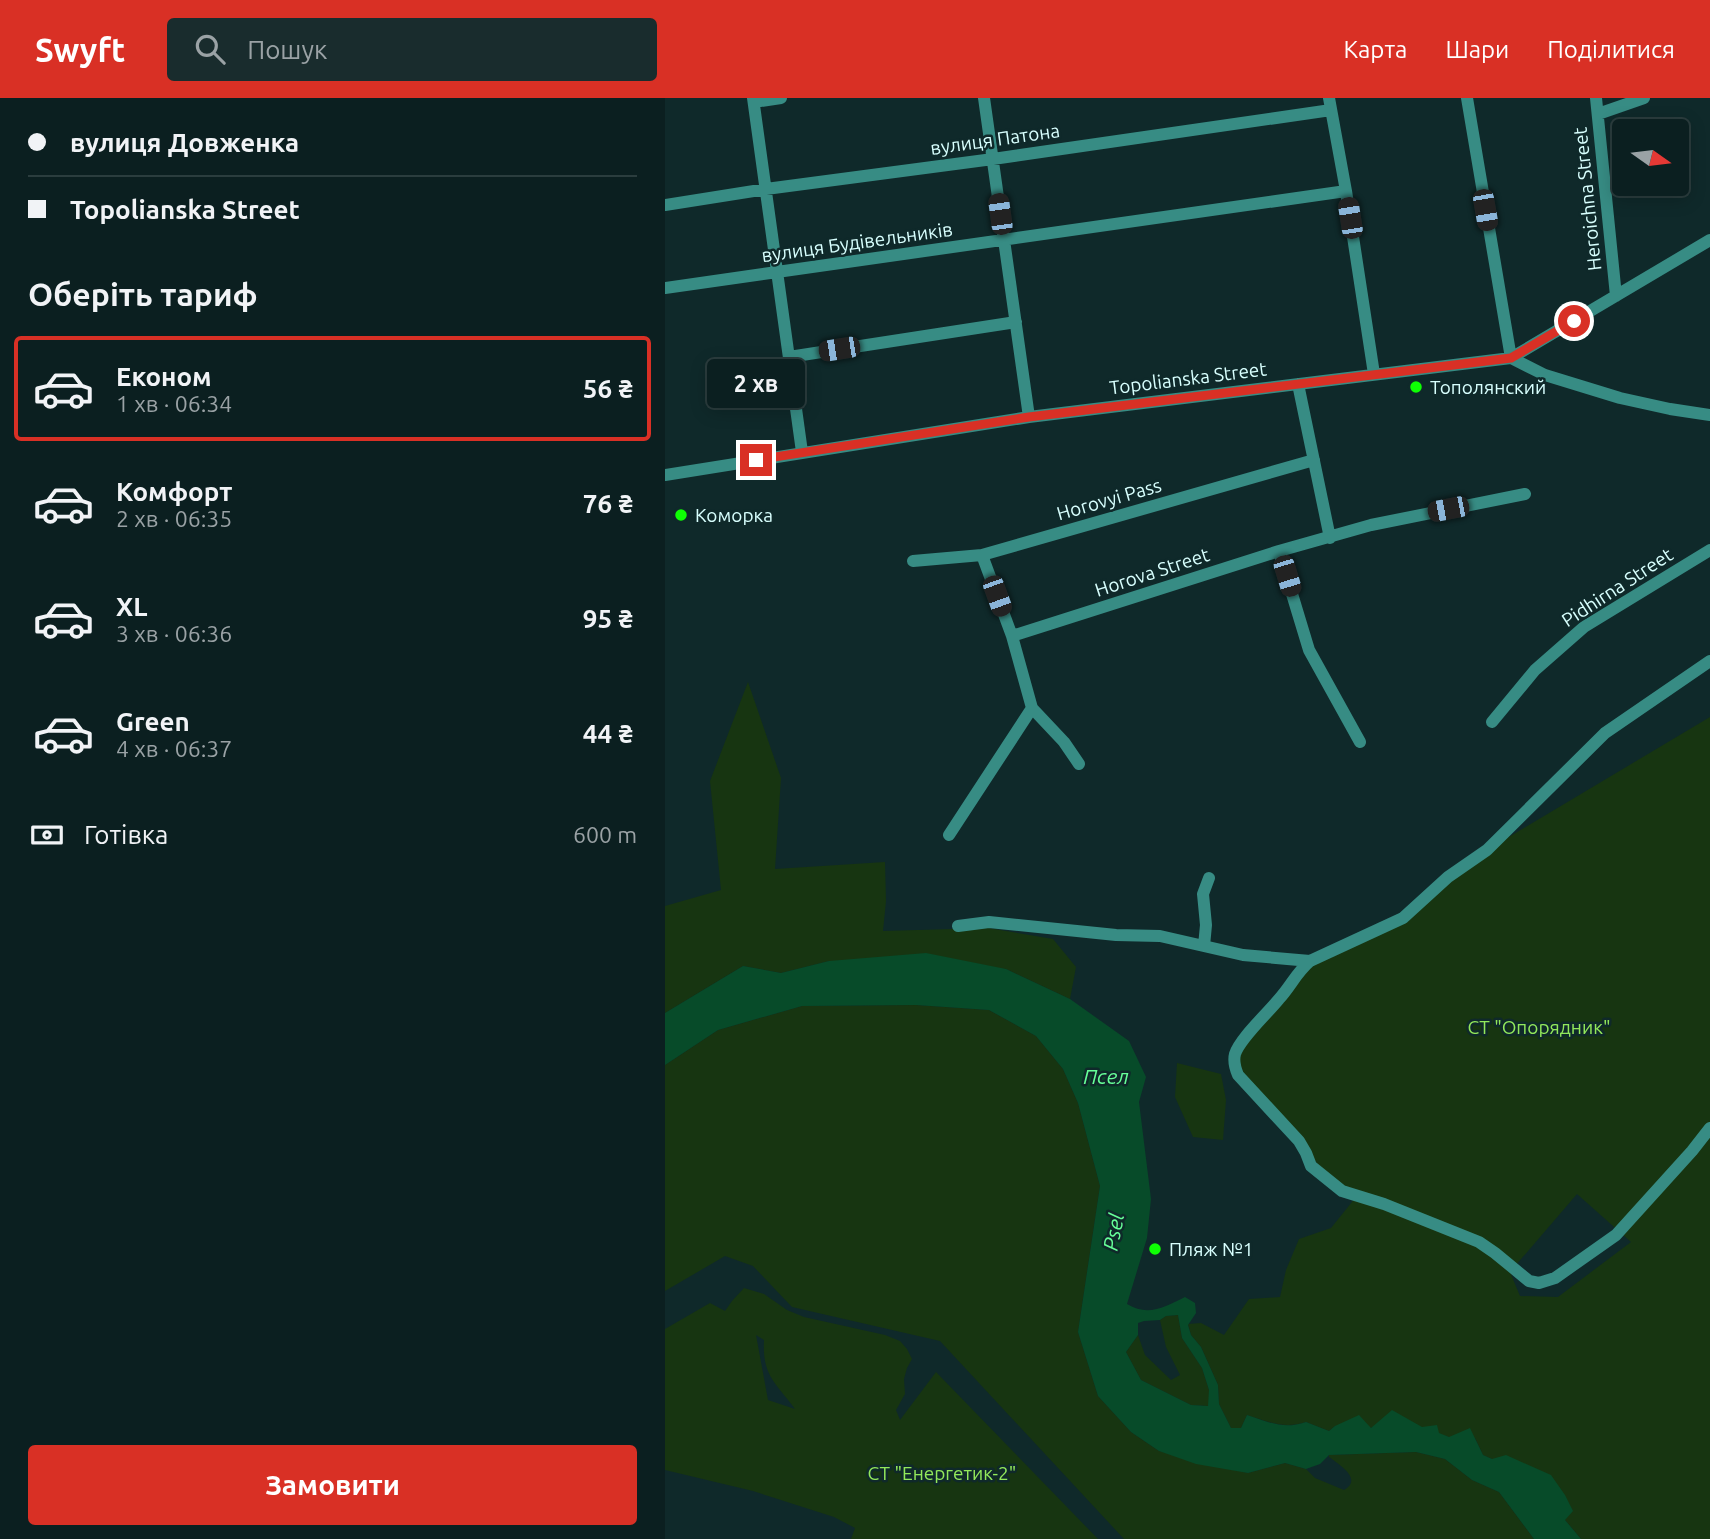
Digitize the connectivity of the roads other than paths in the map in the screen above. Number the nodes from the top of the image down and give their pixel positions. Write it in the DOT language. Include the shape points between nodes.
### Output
graph roads {
  1 [pos="781,98"];
  2 [pos="984,98"];
  3 [pos="1467,98"];
  4 [pos="1596,98"];
  5 [pos="1644,98"];
  6 [pos="754,100"];
  7 [pos="1330,104"];
  8 [pos="1598,114"];
  9 [pos="993,159"];
  10 [pos="766,189"];
  11 [pos="1346,191"];
  12 [pos="665,205"];
  13 [pos="1710,240"];
  14 [pos="1004,241"];
  15 [pos="777,272"];
  16 [pos="665,288"];
  17 [pos="1616,296"];
  18 [pos="1016,322"];
  19 [pos="789,357"];
  20 [pos="1511,358"];
  21 [pos="1374,374"];
  22 [pos="1298,384"];
  23 [pos="1710,415"];
  24 [pos="1029,417"];
  25 [pos="802,452"];
  26 [pos="1314,460"];
  27 [pos="665,475"];
  28 [pos="1525,494"];
  29 [pos="1330,538"];
  30 [pos="1710,550"];
  31 [pos="1279,551"];
  32 [pos="982,555"];
  33 [pos="913,561"];
  34 [pos="1012,636"];
  35 [pos="1710,661"];
  36 [pos="1033,708"];
  37 [pos="1492,722"];
  38 [pos="1360,742"];
  39 [pos="1079,764"];
  40 [pos="949,835"];
  41 [pos="1209,878"];
  42 [pos="958,926"];
  43 [pos="1204,946"];
  44 [pos="1310,961"];
  45 [pos="1710,1128"];
  1 -- 6 [label="street"];
  2 -- 9 [label="street"];
  3 -- 20 [label="street"];
  4 -- 8 [label="street, Heroichna Street"];
  5 -- 8 [label="street"];
  6 -- 10 [label="street"];
  7 -- 9 [label="street, вулиця Патона"];
  7 -- 11 [label="street"];
  8 -- 17 [label="street, Heroichna Street"];
  9 -- 10 [label="street, вулиця Патона"];
  9 -- 14 [label="street"];
  10 -- 12 [label="street, вулиця Патона"];
  10 -- 15 [label="street"];
  11 -- 14 [label="street, вулиця Будівельників"];
  11 -- 21 [label="street"];
  13 -- 17 [label="street"];
  14 -- 15 [label="street, вулиця Будівельників"];
  14 -- 18 [label="street"];
  15 -- 16 [label="street, вулиця Будівельників"];
  15 -- 19 [label="street"];
  17 -- 20 [label="street"];
  18 -- 19 [label="street"];
  18 -- 24 [label="street"];
  19 -- 25 [label="street"];
  20 -- 21 [label="street, Topolianska Street"];
  20 -- 23 [label="street" via="1545,375 1620,398"];
  21 -- 22 [label="street, Topolianska Street"];
  22 -- 24 [label="street, Topolianska Street"];
  22 -- 26 [label="street"];
  24 -- 25 [label="street, Topolianska Street"];
  25 -- 27 [label="street, Topolianska Street"];
  26 -- 29 [label="street"];
  26 -- 32 [label="street, Horovyi Pass"];
  28 -- 29 [label="street, Horova Street" via="1371,525"];
  29 -- 31 [label="street, Horova Street"];
  30 -- 37 [label="street, Pidhirna Street" via="1584,627 1535,670"];
  31 -- 34 [label="street, Horova Street"];
  31 -- 38 [label="street" via="1310,650"];
  32 -- 33 [label="street, Horovyi Pass"];
  32 -- 34 [label="street"];
  34 -- 36 [label="street"];
  35 -- 44 [label="street" via="1605,733 1487,850 1402,918"];
  36 -- 39 [label="street"];
  36 -- 40 [label="street"];
  41 -- 43 [label="street" via="1203,894"];
  42 -- 43 [label="street" via="989,922 1160,936"];
  43 -- 44 [label="street"];
  44 -- 45 [label="street" via="1236,1051 1238,1075 1299,1142 1311,1166 1342,1191 1479,1242 1529,1281 1555,1278 1616,1235"];
}
